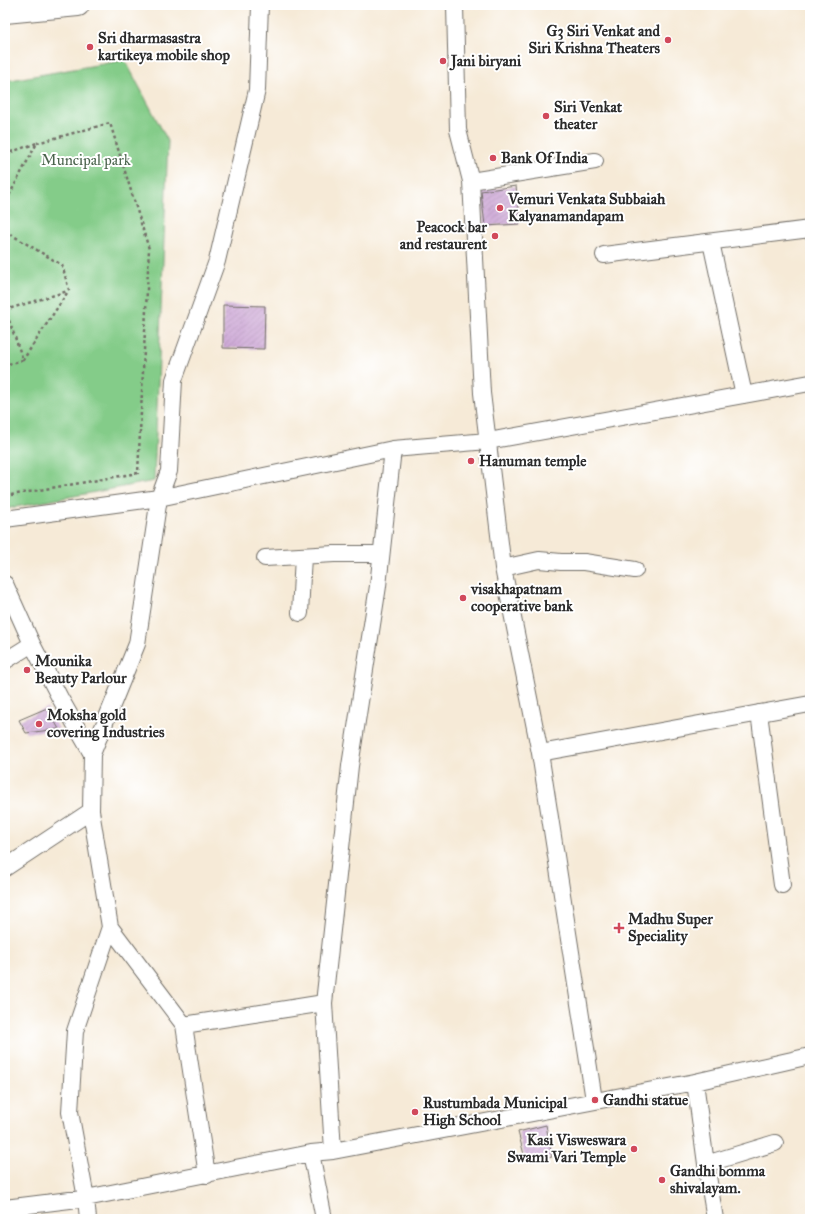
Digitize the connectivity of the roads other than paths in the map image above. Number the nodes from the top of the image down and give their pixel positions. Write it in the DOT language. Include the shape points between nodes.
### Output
graph roads {
  1 [pos="78,5"];
  2 [pos="260,5"];
  3 [pos="455,5"];
  4 [pos="5,12"];
  5 [pos="595,161"];
  6 [pos="471,181"];
  7 [pos="810,230"];
  8 [pos="711,242"];
  9 [pos="604,255"];
  10 [pos="810,383"];
  11 [pos="744,395"];
  12 [pos="488,440"];
  13 [pos="393,449"];
  14 [pos="159,498"];
  15 [pos="5,519"];
  16 [pos="381,554"];
  17 [pos="303,556"];
  18 [pos="265,558"];
  19 [pos="502,568"];
  20 [pos="635,570"];
  21 [pos="5,584"];
  22 [pos="300,613"];
  23 [pos="32,644"];
  24 [pos="5,660"];
  25 [pos="810,704"];
  26 [pos="759,713"];
  27 [pos="540,753"];
  28 [pos="92,754"];
  29 [pos="91,811"];
  30 [pos="5,868"];
  31 [pos="782,885"];
  32 [pos="110,927"];
  33 [pos="324,1003"];
  34 [pos="184,1025"];
  35 [pos="810,1056"];
  36 [pos="696,1082"];
  37 [pos="594,1100"];
  38 [pos="774,1143"];
  39 [pos="332,1151"];
  40 [pos="311,1153"];
  41 [pos="706,1164"];
  42 [pos="207,1175"];
  43 [pos="86,1198"];
  44 [pos="5,1208"];
  45 [pos="88,1219"];
  46 [pos="324,1219"];
  47 [pos="715,1219"];
  1 -- 4 [label="main road"];
  2 -- 14 [label="street" via="257,90 217,261 174,380 168,471"];
  3 -- 6 [label="street" via="458,130"];
  5 -- 6 [label="street"];
  6 -- 12 [label="street" via="482,393"];
  7 -- 8 [label="street"];
  8 -- 9 [label="street"];
  8 -- 11 [label="street"];
  10 -- 11 [label="street"];
  11 -- 12 [label="street"];
  12 -- 13 [label="street"];
  12 -- 19 [label="street"];
  13 -- 14 [label="street"];
  13 -- 16 [label="street"];
  14 -- 15 [label="street"];
  14 -- 28 [label="street" via="137,644"];
  16 -- 17 [label="street"];
  16 -- 33 [label="street" via="350,766"];
  17 -- 18 [label="street"];
  17 -- 22 [label="street"];
  19 -- 20 [label="street" via="539,560 584,562"];
  19 -- 27 [label="street"];
  21 -- 23 [label="street"];
  23 -- 24 [label="street"];
  23 -- 28 [label="street"];
  25 -- 26 [label="street"];
  26 -- 27 [label="street"];
  26 -- 31 [label="street"];
  27 -- 37 [label="street"];
  28 -- 29 [label="street"];
  29 -- 30 [label="street"];
  29 -- 32 [label="street"];
  32 -- 34 [label="street"];
  32 -- 43 [label="street" via="75,1031 70,1112"];
  33 -- 34 [label="street"];
  33 -- 39 [label="street"];
  34 -- 42 [label="street"];
  35 -- 36 [label="street"];
  36 -- 37 [label="street"];
  36 -- 41 [label="street"];
  37 -- 39 [label="street"];
  38 -- 41 [label="street"];
  39 -- 40 [label="street"];
  40 -- 42 [label="street"];
  40 -- 46 [label="street"];
  41 -- 47 [label="street"];
  42 -- 43 [label="street"];
  43 -- 44 [label="street"];
  43 -- 45 [label="street"];
}
